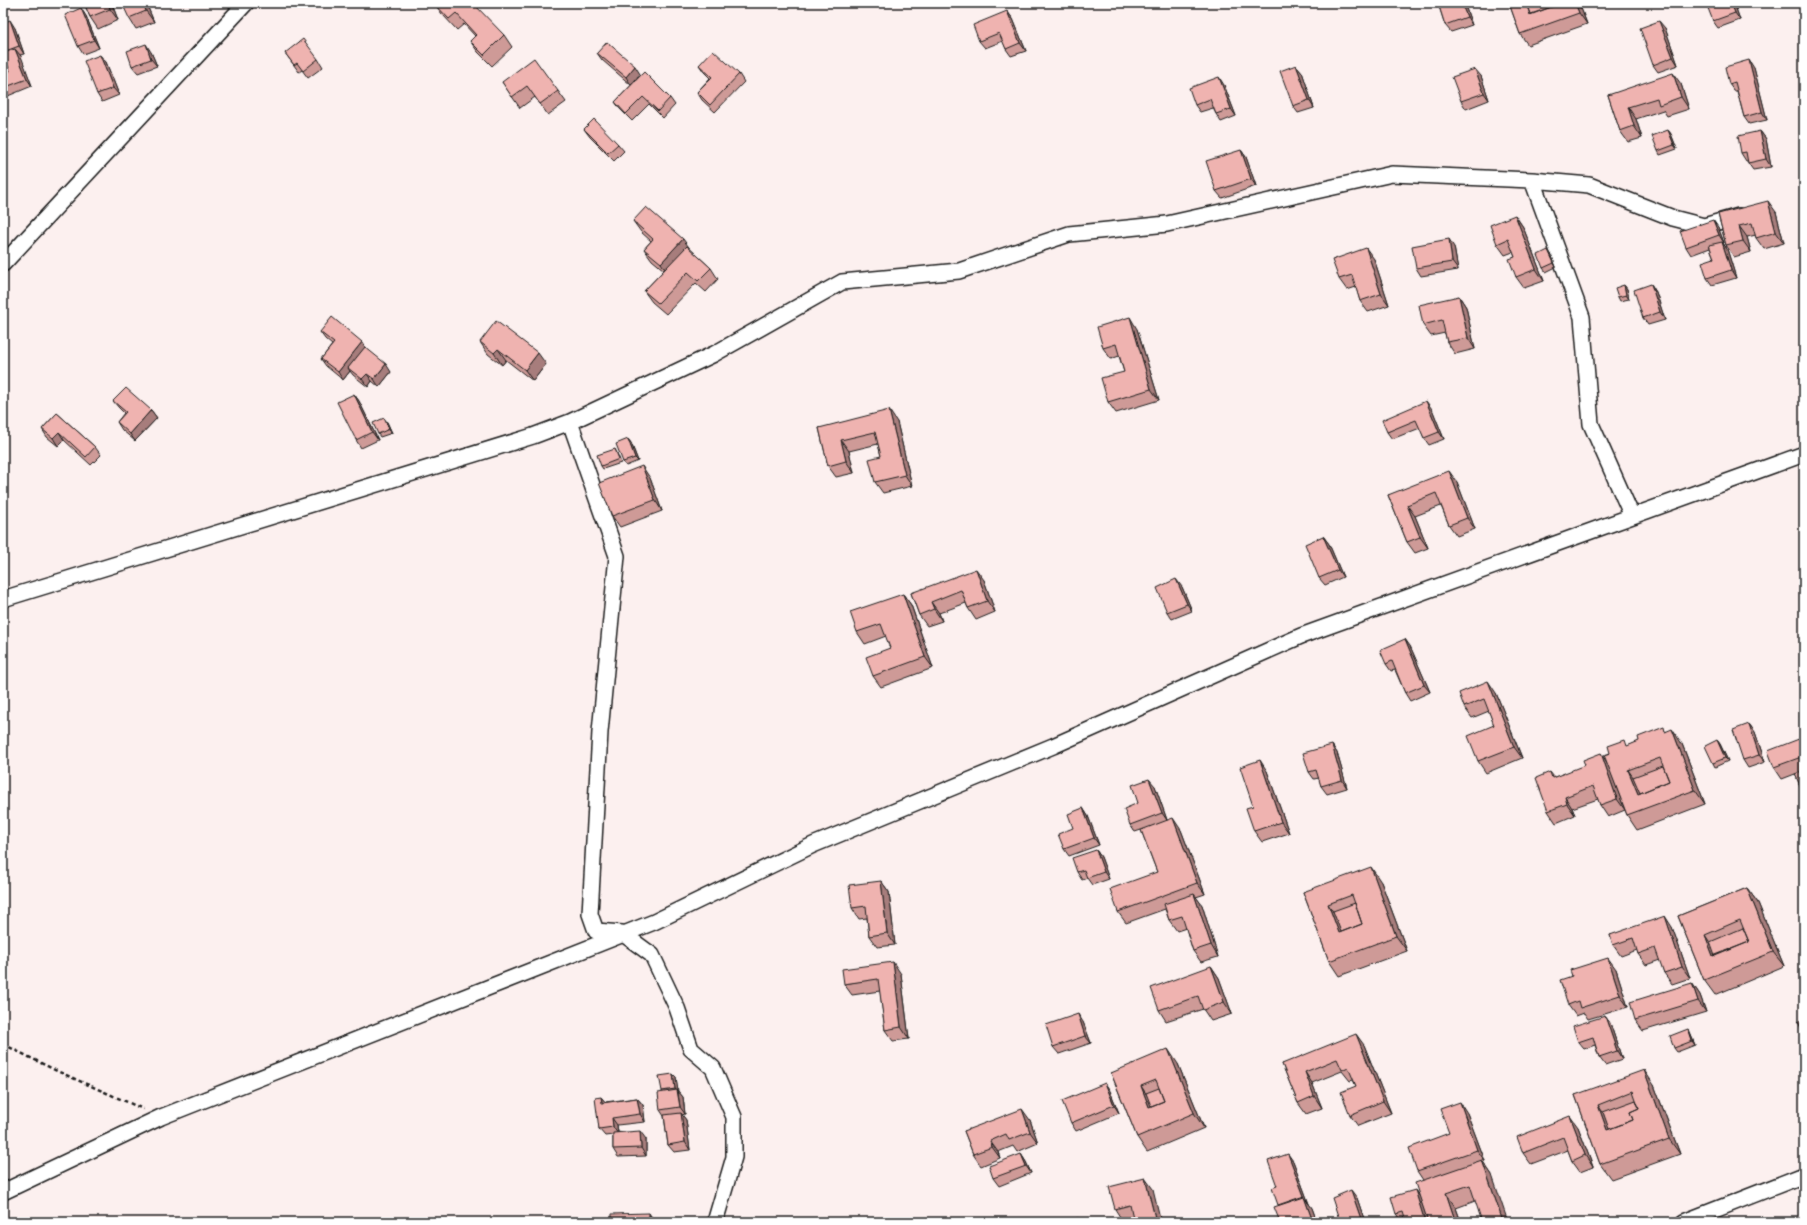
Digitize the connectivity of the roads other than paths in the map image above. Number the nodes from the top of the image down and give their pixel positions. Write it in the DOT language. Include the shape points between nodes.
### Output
graph roads {
  1 [pos="246,3"];
  2 [pos="1532,180"];
  3 [pos="1749,213"];
  4 [pos="3,264"];
  5 [pos="570,422"];
  6 [pos="1804,454"];
  7 [pos="1632,516"];
  8 [pos="3,599"];
  9 [pos="622,933"];
  10 [pos="1804,1175"];
  11 [pos="3,1192"];
  12 [pos="715,1222"];
  13 [pos="1684,1222"];
  1 -- 4 [label="street"];
  2 -- 3 [label="street" via="1589,185 1673,218 1704,226"];
  2 -- 5 [label="street" via="1392,174 1167,224 1069,234 960,271 842,282 714,354"];
  2 -- 7 [label="street" via="1582,317 1591,424"];
  5 -- 8 [label="street" via="533,436"];
  5 -- 9 [label="street" via="617,556 600,732 590,914 596,931"];
  6 -- 7 [label="street"];
  7 -- 9 [label="street" via="1301,636 1053,746 813,845 654,922"];
  9 -- 11 [label="street" via="161,1117"];
  9 -- 12 [label="street" via="652,955 691,1049 712,1068 734,1117 734,1157"];
  10 -- 13 [label="street"];
}
